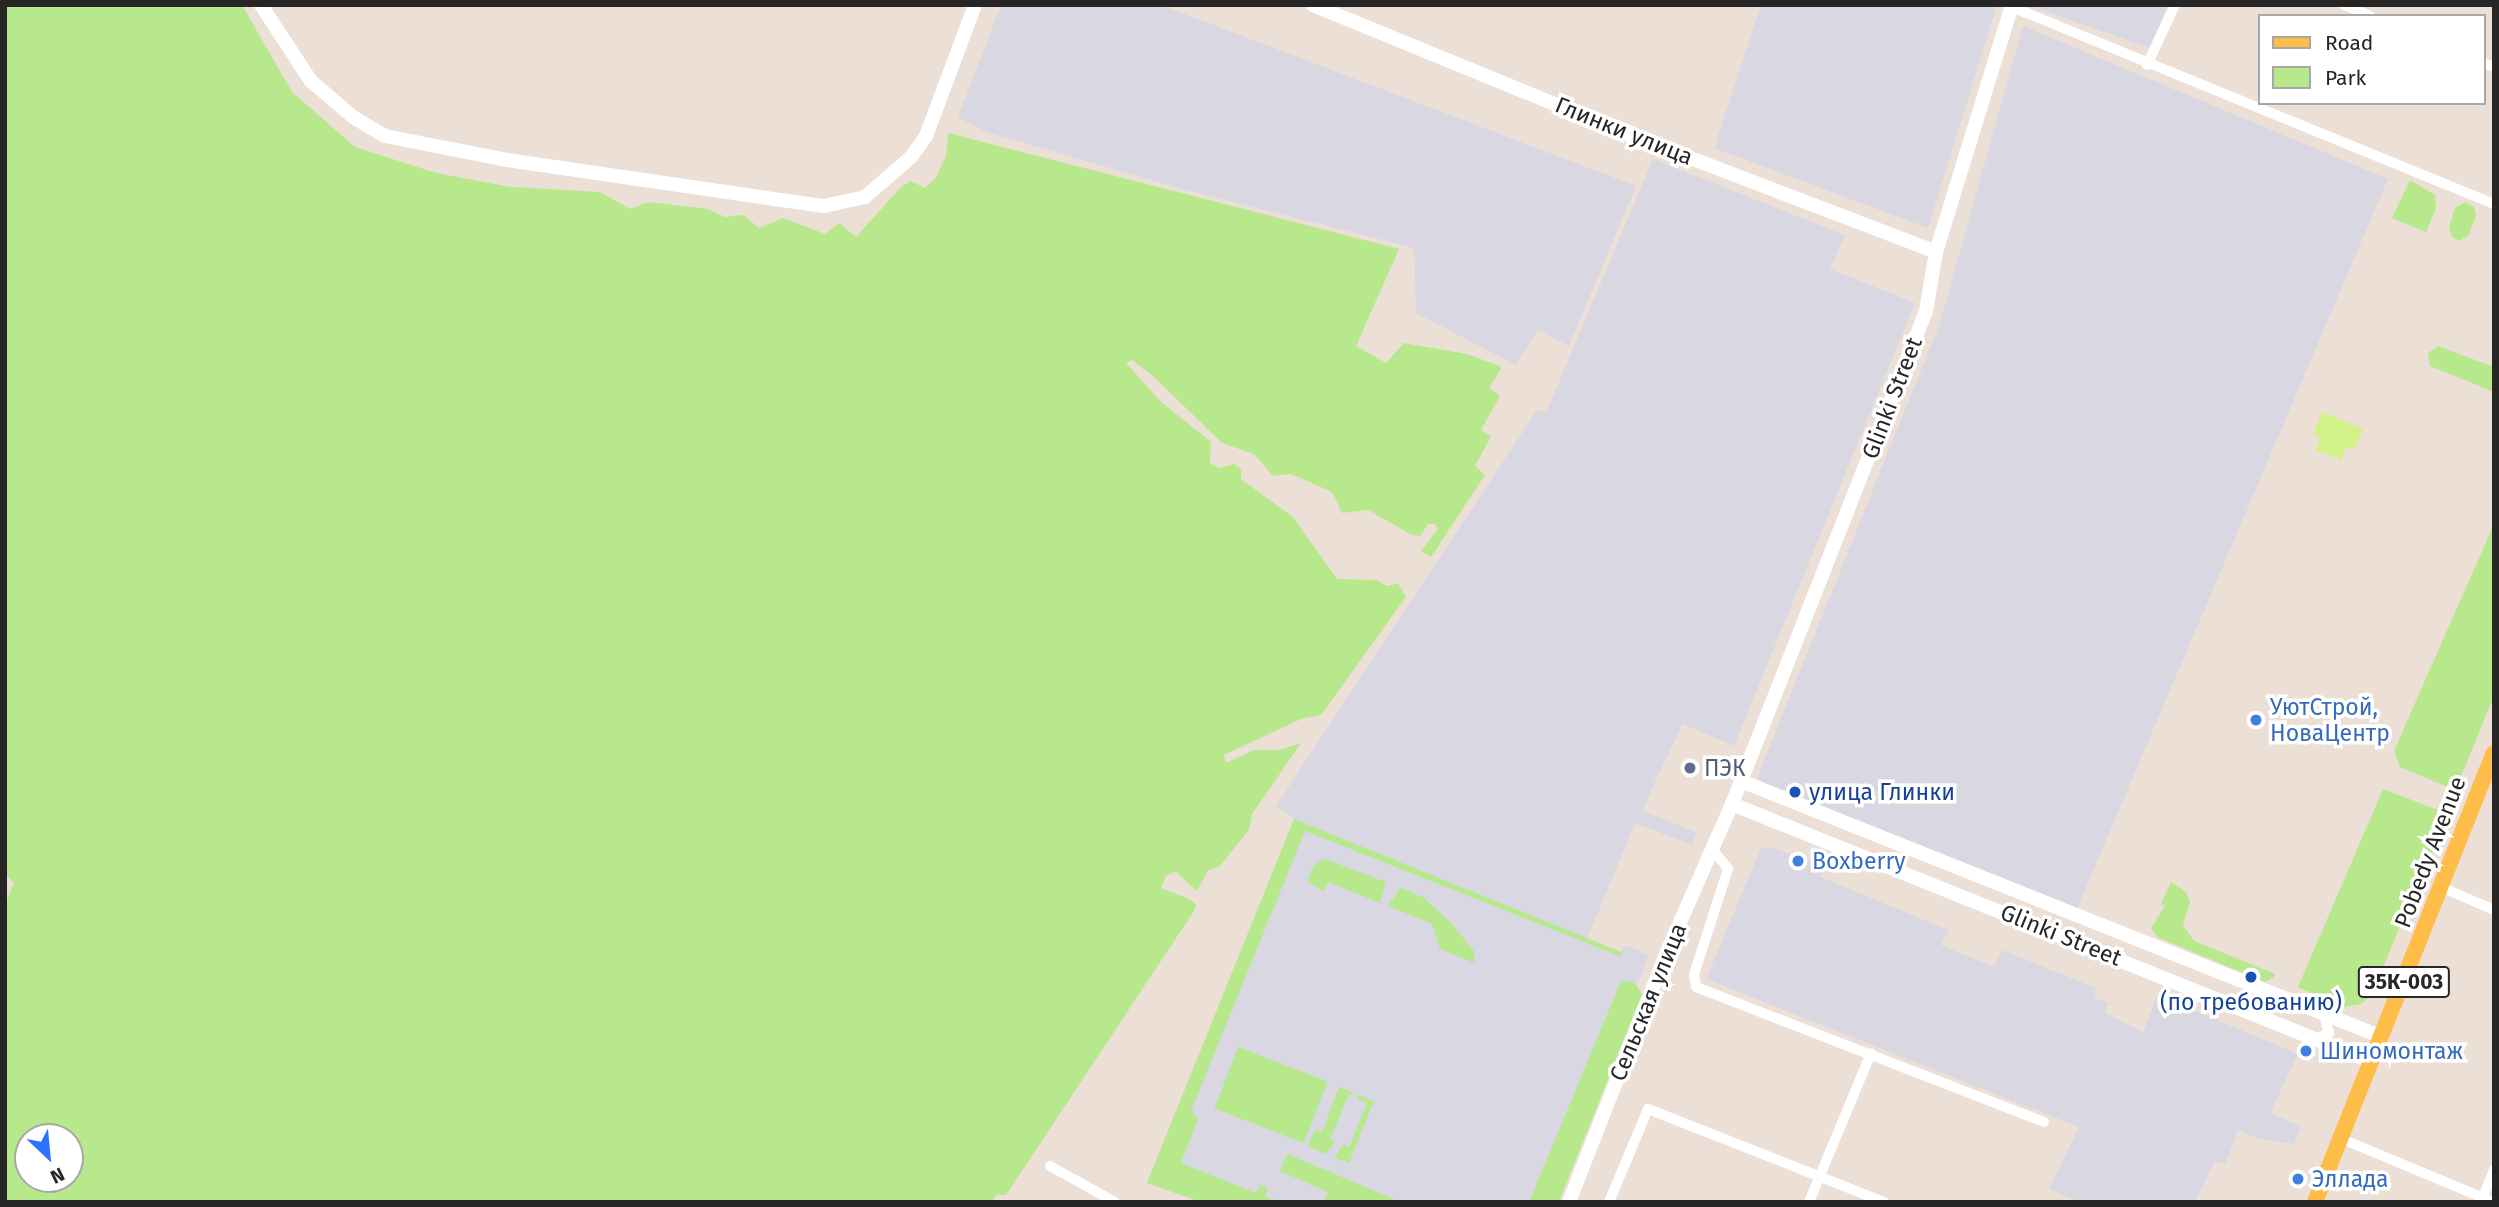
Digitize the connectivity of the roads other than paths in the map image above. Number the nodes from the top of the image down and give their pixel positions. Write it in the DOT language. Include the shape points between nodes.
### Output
graph roads {
  1 [pos="261,5"];
  2 [pos="975,5"];
  3 [pos="1313,5"];
  4 [pos="2175,5"];
  5 [pos="2344,5"];
  6 [pos="2012,6"];
  7 [pos="2365,14"];
  8 [pos="2147,65"];
  9 [pos="2494,204"];
  10 [pos="1936,252"];
  11 [pos="2494,753"];
  12 [pos="1741,781"];
  13 [pos="1732,804"];
  14 [pos="1712,849"];
  15 [pos="2441,887"];
  16 [pos="2494,910"];
  17 [pos="2324,1017"];
  18 [pos="2382,1037"];
  19 [pos="2315,1039"];
  20 [pos="1871,1053"];
  21 [pos="2372,1062"];
  22 [pos="2044,1122"];
  23 [pos="2342,1139"];
  24 [pos="1050,1166"];
  25 [pos="2494,1170"];
  26 [pos="1820,1176"];
  27 [pos="2482,1200"];
  28 [pos="1115,1202"];
  29 [pos="1569,1202"];
  30 [pos="1609,1202"];
  31 [pos="1809,1202"];
  32 [pos="1884,1202"];
  33 [pos="2315,1202"];
  34 [pos="2493,1202"];
  1 -- 2 [label="main road" via="311,81 353,117 386,136 507,160 824,206 865,197 911,157 926,136"];
  3 -- 10 [label="main road, Глинки улица" via="1638,138"];
  4 -- 8 [label="street"];
  5 -- 7 [label="street"];
  6 -- 8 [label="street"];
  6 -- 10 [label="main road, Glinki Street"];
  8 -- 9 [label="street"];
  10 -- 12 [label="main road, Glinki Street" via="1926,311"];
  11 -- 15 [label="main road, Pobedy Avenue / 35К-003"];
  12 -- 13 [label="main road, Glinki Street"];
  12 -- 17 [label="main road, Glinki Street"];
  13 -- 14 [label="main road, Сельская улица"];
  13 -- 19 [label="main road, Glinki Street"];
  14 -- 20 [label="street" via="1728,869 1694,974 1696,987"];
  14 -- 29 [label="main road, Сельская улица"];
  15 -- 16 [label="street"];
  15 -- 18 [label="main road, Pobedy Avenue / 35К-003"];
  17 -- 18 [label="main road, Glinki Street"];
  17 -- 19 [label="street" via="2329,1033"];
  18 -- 21 [label="main road, Pobedy Avenue / 35К-003"];
  19 -- 21 [label="main road, Glinki Street"];
  20 -- 22 [label="street"];
  20 -- 26 [label="street"];
  21 -- 23 [label="main road, Pobedy Avenue / 35К-003"];
  23 -- 27 [label="street"];
  23 -- 33 [label="main road, Pobedy Avenue / 35К-003"];
  24 -- 28 [label="street"];
  25 -- 27 [label="street"];
  26 -- 30 [label="street" via="1647,1109"];
  26 -- 31 [label="street"];
  26 -- 32 [label="street"];
  27 -- 34 [label="street"];
}
